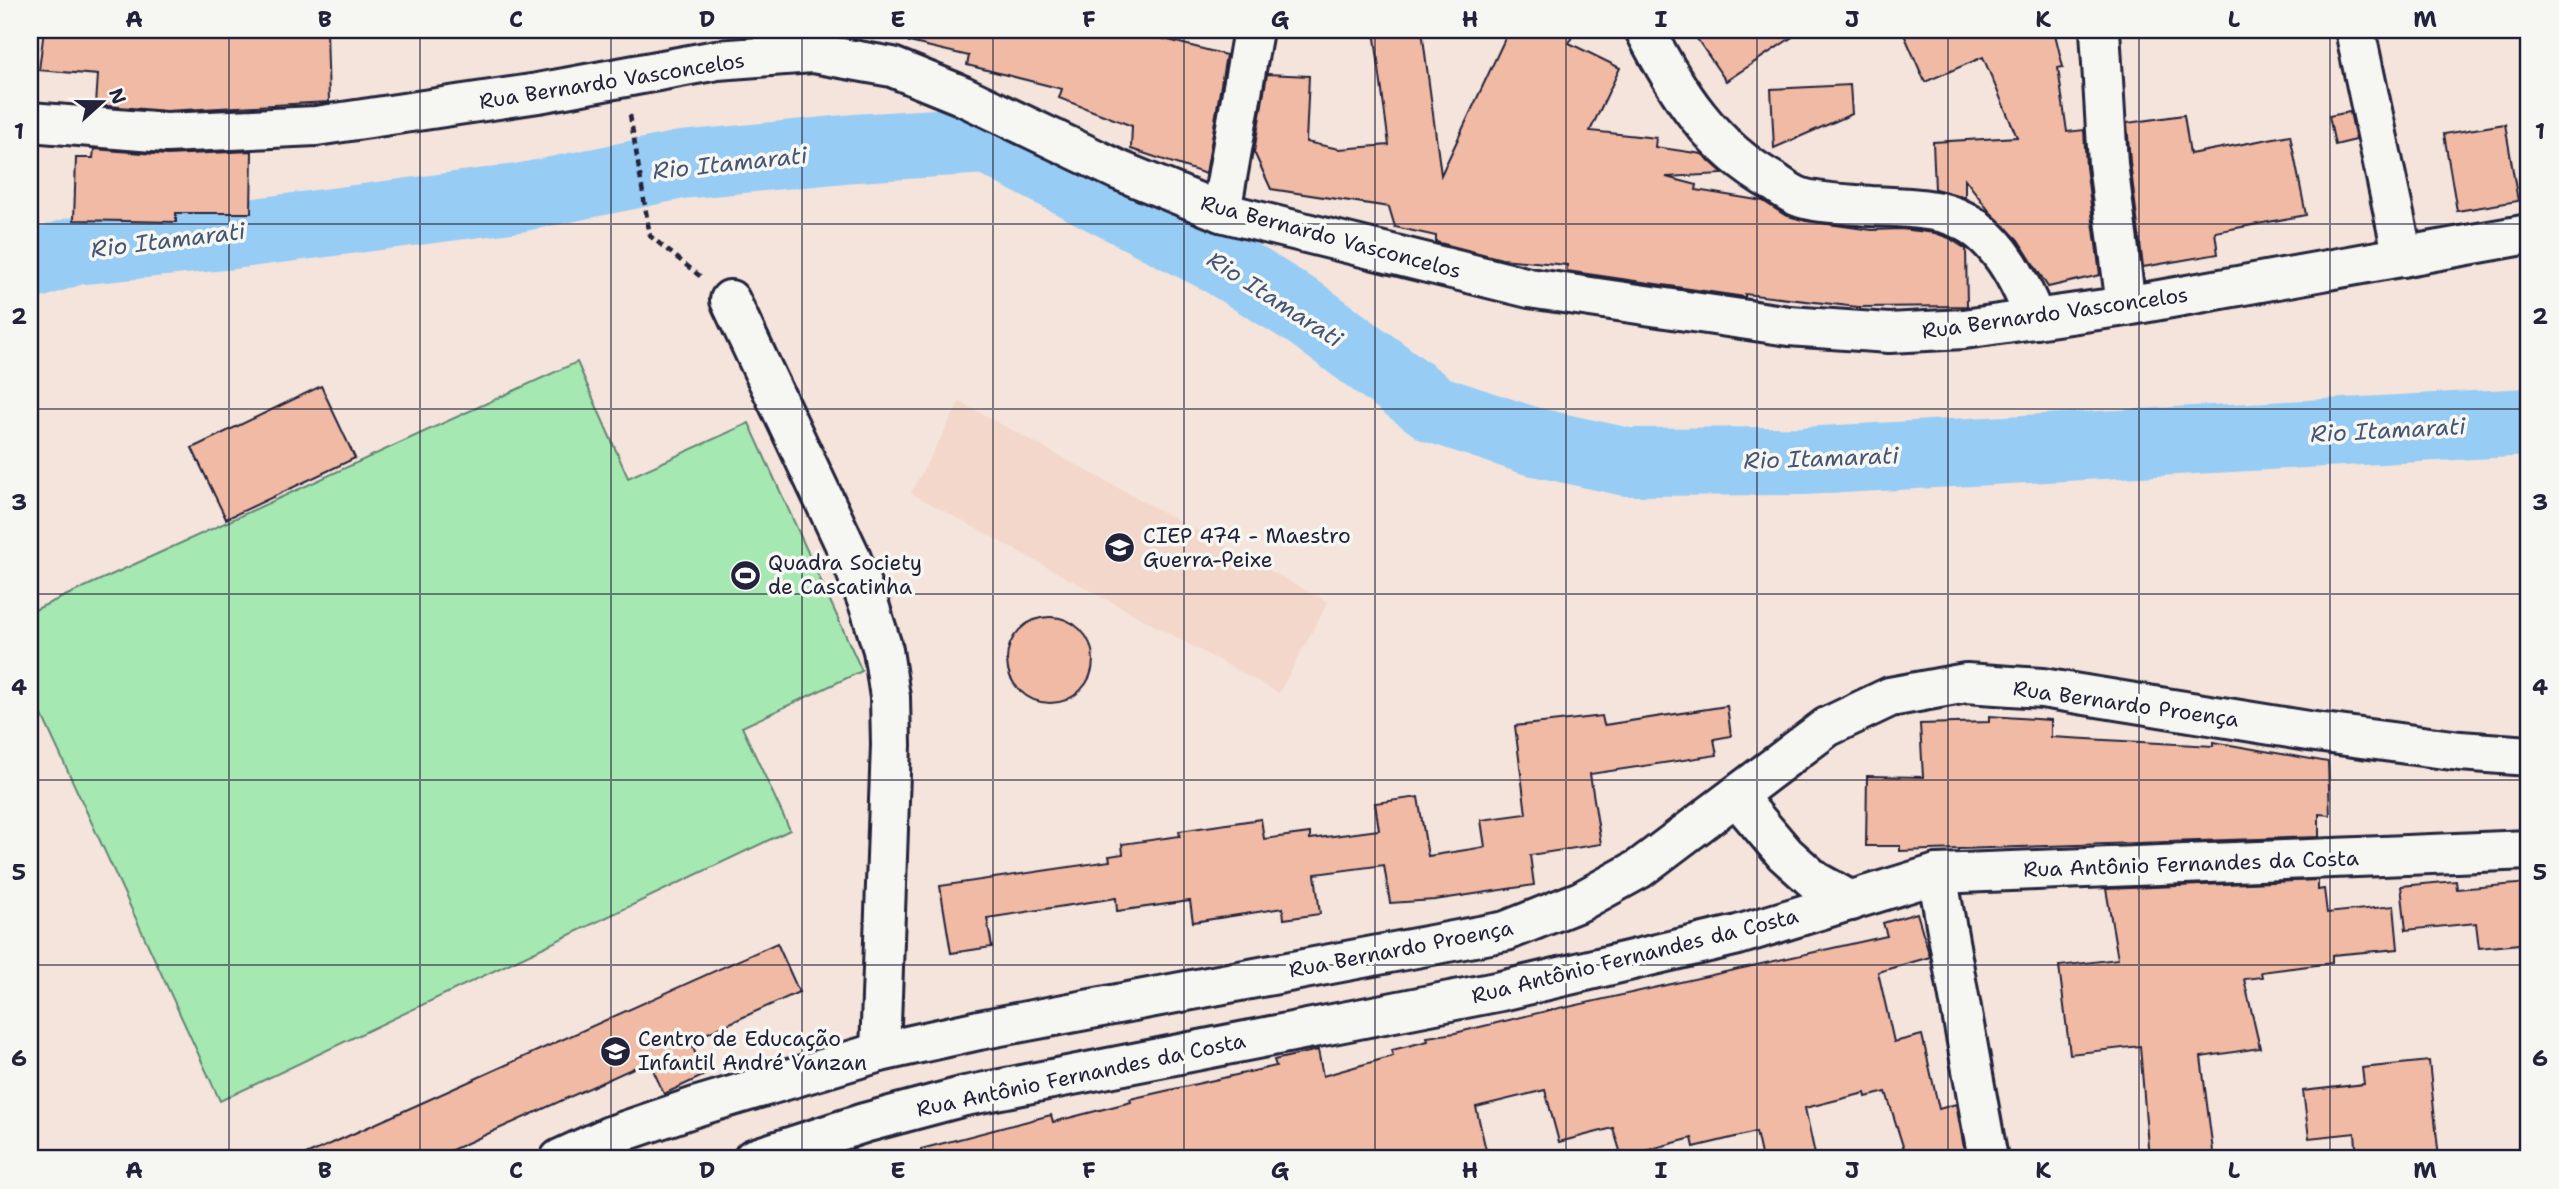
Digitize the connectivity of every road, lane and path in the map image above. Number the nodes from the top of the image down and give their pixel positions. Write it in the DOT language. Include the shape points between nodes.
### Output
graph roads {
  1 [pos="1253,30"];
  2 [pos="1645,30"];
  3 [pos="2100,30"];
  4 [pos="2355,30"];
  5 [pos="30,122"];
  6 [pos="632,126"];
  7 [pos="1221,212"];
  8 [pos="2529,234"];
  9 [pos="2403,257"];
  10 [pos="730,300"];
  11 [pos="2126,306"];
  12 [pos="2035,319"];
  13 [pos="2529,756"];
  14 [pos="1736,796"];
  15 [pos="2529,850"];
  16 [pos="1937,874"];
  17 [pos="1851,901"];
  18 [pos="880,1052"];
  19 [pos="561,1159"];
  20 [pos="753,1159"];
  21 [pos="1988,1159"];
  1 -- 7 [label="street"];
  2 -- 12 [label="street" via="1688,105 1719,143 1755,172 1801,198 1921,209 1961,220 1996,246 2010,264"];
  3 -- 11 [label="street" via="2108,164"];
  4 -- 9 [label="street"];
  5 -- 7 [label="street, Rua Bernardo Vasconcelos" via="166,133 316,126 717,60 813,53 892,66"];
  6 -- 10 [label="path" via="650,236"];
  7 -- 12 [label="street, Rua Bernardo Vasconcelos" via="1529,288 1789,326 1888,333"];
  8 -- 9 [label="street, Rua Bernardo Vasconcelos"];
  9 -- 11 [label="street, Rua Bernardo Vasconcelos"];
  10 -- 18 [label="street" via="849,553 883,650 891,745"];
  11 -- 12 [label="street, Rua Bernardo Vasconcelos"];
  13 -- 14 [label="street, Rua Bernardo Proença" via="2308,731 2042,688 1966,683 1890,697 1827,727"];
  14 -- 17 [label="street" via="1784,853 1815,881"];
  14 -- 18 [label="street, Rua Bernardo Proença" via="1639,869 1581,901 1506,931"];
  15 -- 16 [label="street, Rua Antônio Fernandes da Costa"];
  16 -- 17 [label="street, Rua Antônio Fernandes da Costa"];
  16 -- 21 [label="street"];
  17 -- 20 [label="street, Rua Antônio Fernandes da Costa" via="1738,935 1501,991 965,1096"];
  18 -- 19 [label="street, Rua Bernardo Proença" via="698,1106 610,1136"];
}
